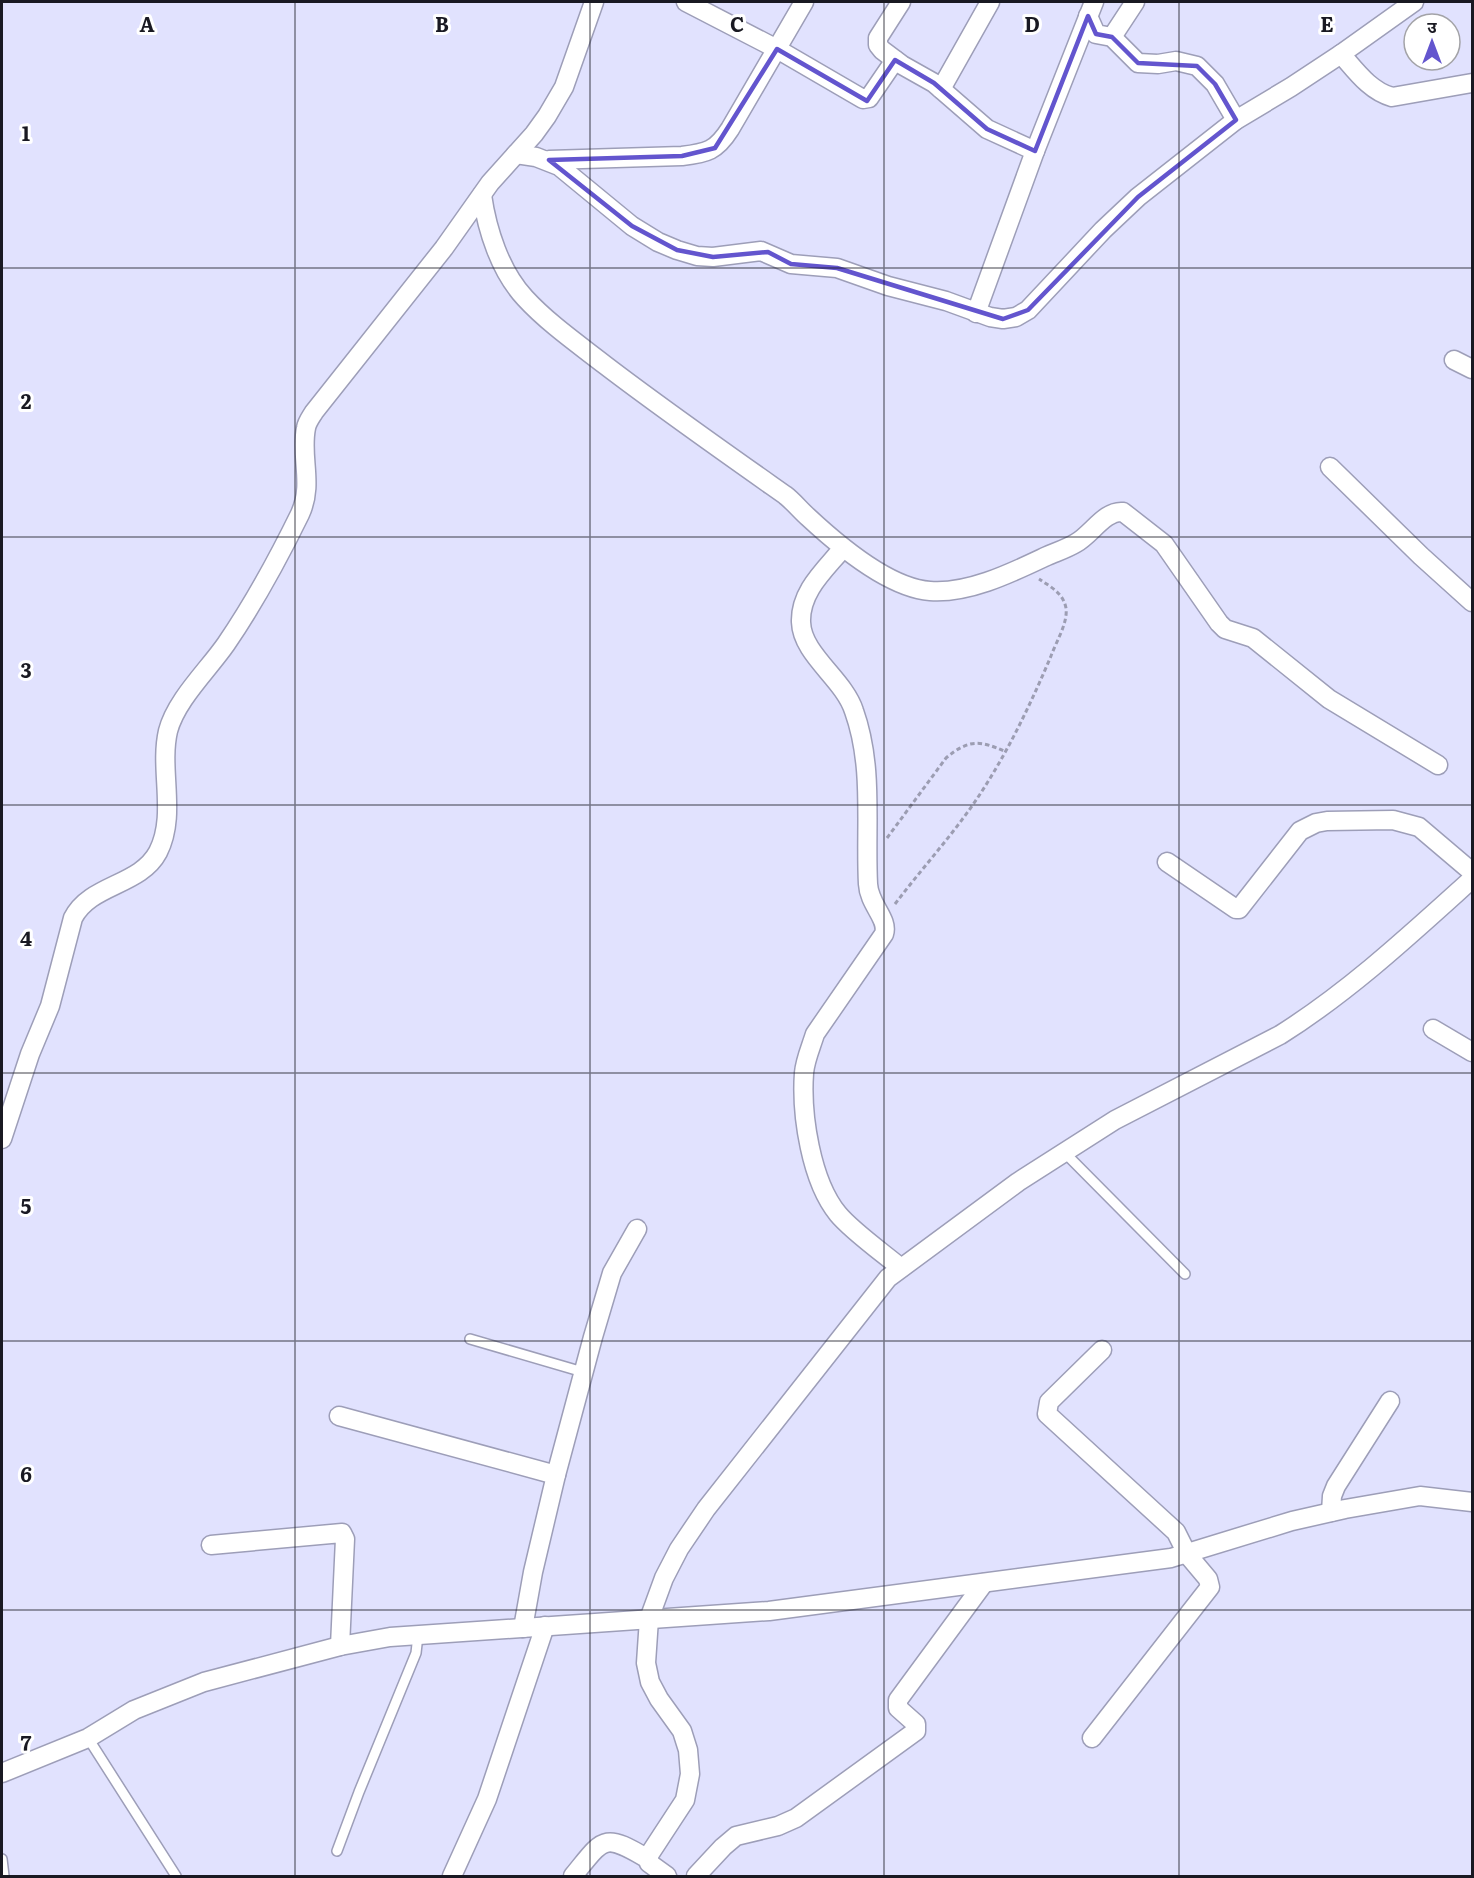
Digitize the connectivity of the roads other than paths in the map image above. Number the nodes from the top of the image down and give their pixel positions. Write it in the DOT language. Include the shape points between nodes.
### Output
graph roads {
  1 [pos="594,2"];
  2 [pos="686,2"];
  3 [pos="804,2"];
  4 [pos="901,2"];
  5 [pos="990,2"];
  6 [pos="1135,2"];
  7 [pos="1414,2"];
  8 [pos="1091,9"];
  9 [pos="1112,37"];
  10 [pos="777,49"];
  11 [pos="1341,54"];
  12 [pos="895,60"];
  13 [pos="1473,83"];
  14 [pos="941,89"];
  15 [pos="1236,120"];
  16 [pos="1035,151"];
  17 [pos="516,154"];
  18 [pos="549,160"];
  19 [pos="482,195"];
  20 [pos="976,313"];
  21 [pos="1454,360"];
  22 [pos="1473,369"];
  23 [pos="1330,466"];
  24 [pos="843,548"];
  25 [pos="1473,602"];
  26 [pos="1438,765"];
  27 [pos="1167,862"];
  28 [pos="1473,872"];
  29 [pos="1473,879"];
  30 [pos="1433,1029"];
  31 [pos="1473,1052"];
  32 [pos="2,1139"];
  33 [pos="1065,1153"];
  34 [pos="637,1229"];
  35 [pos="901,1268"];
  36 [pos="1185,1274"];
  37 [pos="470,1340"];
  38 [pos="1102,1350"];
  39 [pos="583,1372"];
  40 [pos="1390,1401"];
  41 [pos="339,1416"];
  42 [pos="556,1475"];
  43 [pos="1473,1502"];
  44 [pos="1331,1512"];
  45 [pos="211,1545"];
  46 [pos="1187,1554"];
  47 [pos="984,1582"];
  48 [pos="649,1619"];
  49 [pos="545,1626"];
  50 [pos="523,1628"];
  51 [pos="418,1635"];
  52 [pos="340,1646"];
  53 [pos="88,1738"];
  54 [pos="1092,1738"];
  55 [pos="2,1773"];
  56 [pos="337,1851"];
  57 [pos="2,1859"];
  58 [pos="648,1859"];
  59 [pos="4,1876"];
  60 [pos="176,1876"];
  61 [pos="452,1876"];
  62 [pos="573,1876"];
  63 [pos="667,1876"];
  64 [pos="696,1876"];
  1 -- 17 [label="street" via="564,87 548,116"];
  2 -- 10 [label="street"];
  3 -- 10 [label="street"];
  4 -- 12 [label="street" via="878,38 878,45"];
  5 -- 14 [label="street"];
  6 -- 9 [label="street"];
  7 -- 11 [label="street"];
  8 -- 9 [label="street" via="1096,34"];
  8 -- 16 [label="street"];
  9 -- 15 [label="street" via="1138,63 1176,61 1197,66 1215,84"];
  10 -- 12 [label="street" via="863,99 869,98"];
  10 -- 18 [label="street" via="715,148 682,156"];
  11 -- 13 [label="street" via="1372,88 1392,97"];
  11 -- 15 [label="street"];
  12 -- 14 [label="street"];
  14 -- 16 [label="street" via="987,129"];
  15 -- 20 [label="street" via="1138,197 1028,310 1003,319"];
  16 -- 20 [label="street"];
  17 -- 18 [label="street"];
  17 -- 19 [label="street"];
  18 -- 20 [label="street" via="632,226 677,250 714,257 768,252 791,264 837,268"];
  19 -- 24 [label="street" via="498,254 524,297 561,331 660,407 788,497"];
  19 -- 32 [label="street" via="306,425 308,475 301,511 261,588 174,715 168,730 163,840 146,867 77,910 50,1006"];
  21 -- 22 [label="street"];
  23 -- 25 [label="street"];
  24 -- 26 [label="street" via="900,583 932,591 1009,574 1074,544 1111,514 1123,512 1164,544 1225,629 1253,638 1329,699"];
  24 -- 35 [label="street" via="806,593 801,625 805,640 845,692 859,725 867,787 868,887 886,928 816,1034 808,1052 804,1091 809,1153 829,1201 839,1215"];
  27 -- 28 [label="street" via="1239,909 1286,847 1308,826 1327,821 1393,820 1419,827"];
  29 -- 33 [label="street" via="1392,951 1302,1021 1115,1120"];
  30 -- 31 [label="street"];
  33 -- 35 [label="street" via="1018,1182"];
  33 -- 36 [label="lane"];
  34 -- 39 [label="street" via="612,1273"];
  35 -- 48 [label="street" via="888,1278 706,1509 679,1549"];
  37 -- 39 [label="lane"];
  38 -- 46 [label="street" via="1049,1402 1047,1414 1176,1532"];
  39 -- 42 [label="street"];
  40 -- 44 [label="street" via="1336,1486"];
  41 -- 42 [label="street"];
  42 -- 50 [label="street"];
  43 -- 44 [label="street" via="1420,1496"];
  44 -- 46 [label="street"];
  45 -- 52 [label="street" via="342,1533 345,1539"];
  46 -- 47 [label="street"];
  46 -- 54 [label="street" via="1208,1580 1209,1591"];
  47 -- 48 [label="street" via="769,1611"];
  47 -- 64 [label="street" via="898,1700 898,1708 916,1724 916,1731 796,1818 736,1836"];
  48 -- 49 [label="street"];
  48 -- 58 [label="street" via="646,1663 650,1682 682,1731 690,1774 684,1800"];
  49 -- 50 [label="street"];
  49 -- 61 [label="street" via="487,1799"];
  50 -- 51 [label="street"];
  51 -- 52 [label="street"];
  51 -- 56 [label="lane" via="412,1664"];
  52 -- 53 [label="street" via="204,1682 134,1710"];
  53 -- 55 [label="street"];
  53 -- 60 [label="lane"];
  57 -- 59 [label="lane"];
  58 -- 62 [label="street" via="622,1844 605,1843 596,1847"];
  58 -- 63 [label="street"];
}
